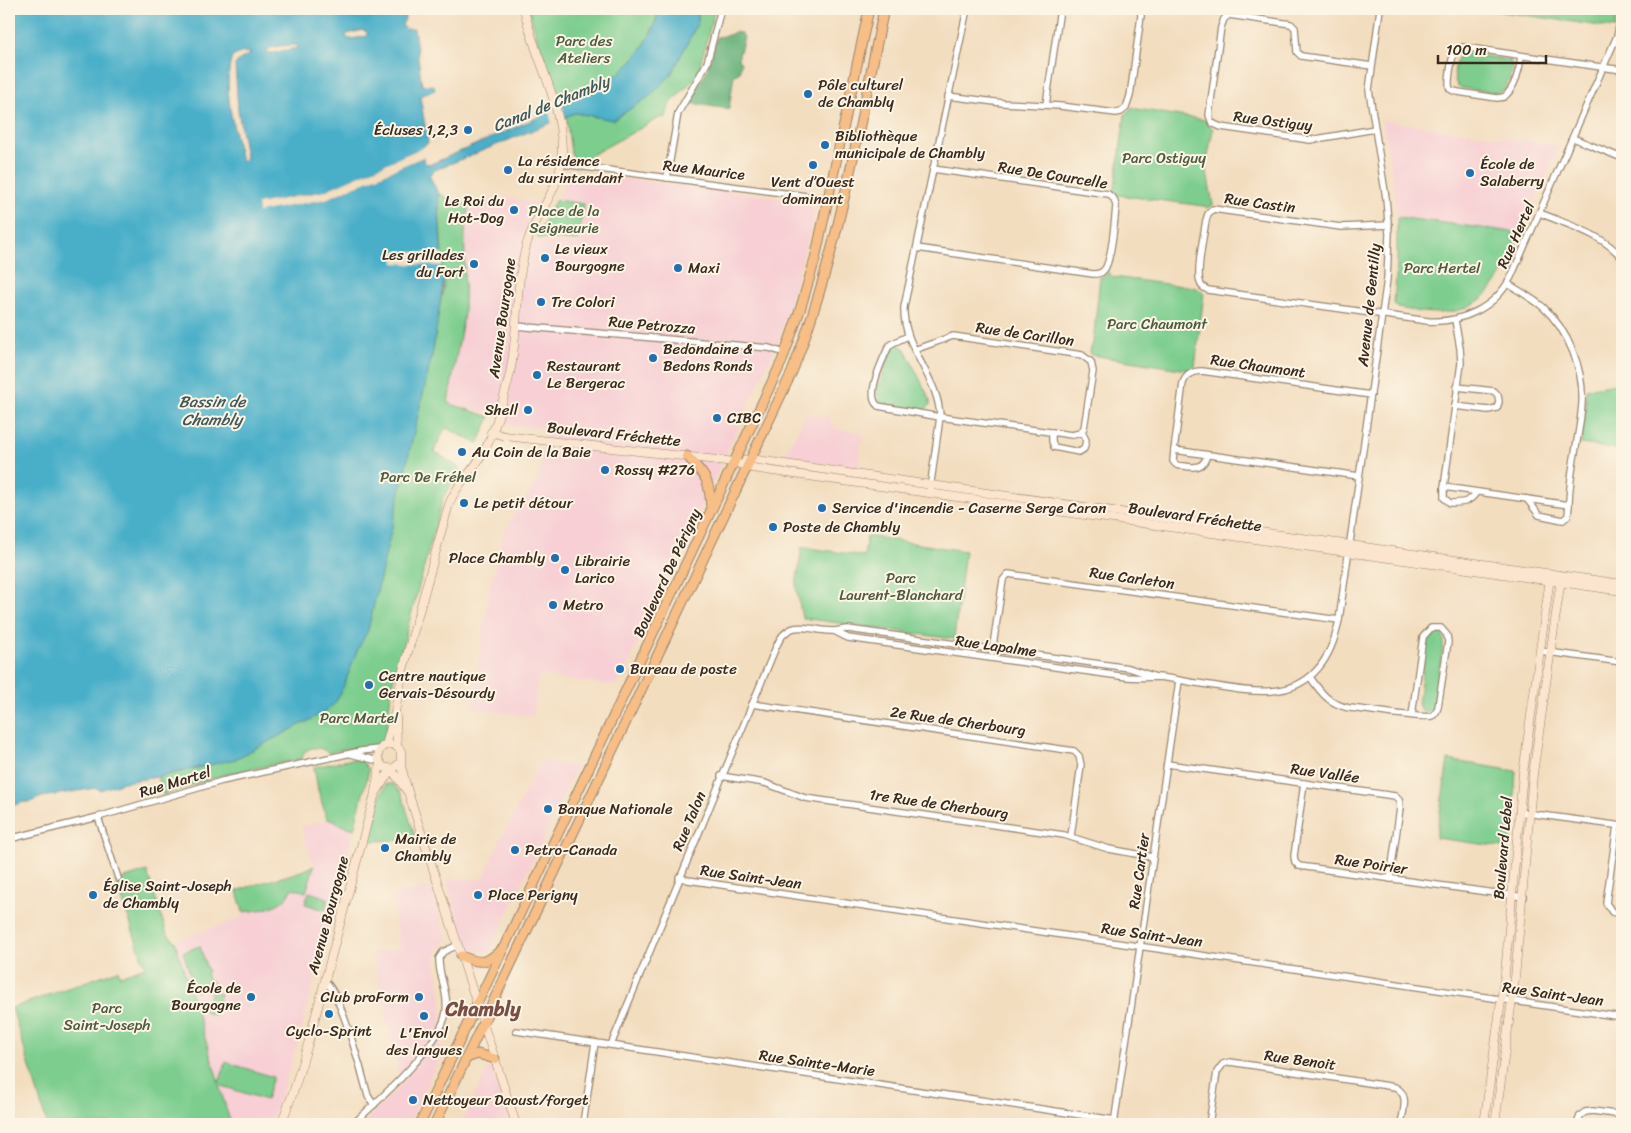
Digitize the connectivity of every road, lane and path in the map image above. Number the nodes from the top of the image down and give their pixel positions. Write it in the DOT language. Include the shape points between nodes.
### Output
graph roads {
  1 [pos="524,9"];
  2 [pos="721,9"];
  3 [pos="869,9"];
  4 [pos="884,9"];
  5 [pos="967,9"];
  6 [pos="1060,9"];
  7 [pos="1140,9"];
  8 [pos="1380,9"];
  9 [pos="1622,13"];
  10 [pos="1522,56"];
  11 [pos="1372,66"];
  12 [pos="1604,66"];
  13 [pos="1622,70"];
  14 [pos="948,96"];
  15 [pos="1046,105"];
  16 [pos="1375,129"];
  17 [pos="1573,138"];
  18 [pos="1622,158"];
  19 [pos="562,164"];
  20 [pos="933,169"];
  21 [pos="666,178"];
  22 [pos="829,199"];
  23 [pos="842,202"];
  24 [pos="1540,213"];
  25 [pos="1389,225"];
  26 [pos="916,248"];
  27 [pos="1622,258"];
  28 [pos="1508,284"];
  29 [pos="1383,314"];
  30 [pos="1455,320"];
  31 [pos="516,326"];
  32 [pos="908,336"];
  33 [pos="914,350"];
  34 [pos="785,354"];
  35 [pos="1457,386"];
  36 [pos="1371,395"];
  37 [pos="1455,406"];
  38 [pos="940,417"];
  39 [pos="491,432"];
  40 [pos="1052,432"];
  41 [pos="1082,432"];
  42 [pos="1174,450"];
  43 [pos="1207,455"];
  44 [pos="687,456"];
  45 [pos="735,462"];
  46 [pos="749,463"];
  47 [pos="1359,476"];
  48 [pos="1444,487"];
  49 [pos="930,489"];
  50 [pos="1476,493"];
  51 [pos="1527,499"];
  52 [pos="1569,505"];
  53 [pos="711,512"];
  54 [pos="1349,548"];
  55 [pos="1550,577"];
  56 [pos="1561,578"];
  57 [pos="1622,584"];
  58 [pos="1622,591"];
  59 [pos="1339,620"];
  60 [pos="809,627"];
  61 [pos="834,631"];
  62 [pos="992,649"];
  63 [pos="1540,651"];
  64 [pos="1550,652"];
  65 [pos="991,658"];
  66 [pos="1622,662"];
  67 [pos="1157,677"];
  68 [pos="1310,677"];
  69 [pos="1179,680"];
  70 [pos="752,704"];
  71 [pos="395,712"];
  72 [pos="1412,715"];
  73 [pos="397,746"];
  74 [pos="382,747"];
  75 [pos="349,754"];
  76 [pos="401,762"];
  77 [pos="379,763"];
  78 [pos="1167,764"];
  79 [pos="391,769"];
  80 [pos="721,776"];
  81 [pos="1304,783"];
  82 [pos="409,795"];
  83 [pos="374,797"];
  84 [pos="1520,812"];
  85 [pos="1530,813"];
  86 [pos="98,818"];
  87 [pos="1620,826"];
  88 [pos="1071,836"];
  89 [pos="9,839"];
  90 [pos="1153,857"];
  91 [pos="679,877"];
  92 [pos="118,878"];
  93 [pos="1390,879"];
  94 [pos="1513,896"];
  95 [pos="1524,897"];
  96 [pos="1622,916"];
  97 [pos="458,945"];
  98 [pos="1140,946"];
  99 [pos="503,948"];
  100 [pos="461,956"];
  101 [pos="325,982"];
  102 [pos="1502,999"];
  103 [pos="1513,1001"];
  104 [pos="477,1004"];
  105 [pos="1622,1017"];
  106 [pos="483,1022"];
  107 [pos="516,1032"];
  108 [pos="595,1043"];
  109 [pos="610,1045"];
  110 [pos="466,1058"];
  111 [pos="495,1059"];
  112 [pos="374,1105"];
  113 [pos="1622,1115"];
  114 [pos="1114,1122"];
  115 [pos="281,1124"];
  116 [pos="353,1124"];
  117 [pos="420,1124"];
  118 [pos="435,1124"];
  119 [pos="516,1124"];
  120 [pos="583,1124"];
  121 [pos="1209,1124"];
  122 [pos="1401,1124"];
  123 [pos="1484,1124"];
  124 [pos="1495,1124"];
  125 [pos="1577,1124"];
  1 -- 19 [label="street, Avenue Bourgogne" via="534,49 554,102 561,133"];
  2 -- 21 [label="street" via="707,63 678,113"];
  3 -- 22 [label="main road, Boulevard De Périgny"];
  4 -- 23 [label="main road, Boulevard De Périgny"];
  5 -- 14 [label="street"];
  6 -- 15 [label="street"];
  7 -- 15 [label="street" via="1130,96 1124,110 1112,113"];
  8 -- 11 [label="street, Avenue de Gentilly"];
  9 -- 12 [label="street, Rue Hertel" via="1619,32"];
  10 -- 10 [label="street" via="1510,91 1504,97 1458,92 1450,88 1453,55 1459,48"];
  10 -- 12 [label="street"];
  11 -- 16 [label="street, Avenue de Gentilly" via="1369,97"];
  11 -- 16 [label="street, Rue Ostiguy" via="1301,56 1296,50 1296,31 1291,24 1229,15 1220,29 1209,115 1212,123 1221,127 1310,140"];
  12 -- 13 [label="street"];
  12 -- 17 [label="street, Rue Hertel"];
  14 -- 15 [label="street"];
  14 -- 20 [label="street"];
  16 -- 25 [label="street, Avenue de Gentilly"];
  17 -- 18 [label="street"];
  17 -- 24 [label="street, Rue Hertel"];
  19 -- 21 [label="street, Rue Maurice"];
  19 -- 31 [label="street, Avenue Bourgogne" via="557,182 532,228 525,250"];
  20 -- 26 [label="street"];
  20 -- 26 [label="street, Rue De Courcelle" via="1108,194 1116,206 1109,258 1104,271 1093,274"];
  21 -- 22 [label="street, Rue Maurice"];
  22 -- 23 [label="street, Rue Maurice"];
  22 -- 34 [label="main road, Boulevard De Périgny" via="812,269"];
  23 -- 46 [label="main road, Boulevard De Périgny" via="808,330 786,386"];
  24 -- 27 [label="street" via="1600,239"];
  24 -- 28 [label="street, Rue Hertel"];
  25 -- 29 [label="street, Avenue de Gentilly"];
  25 -- 29 [label="street, Rue Castin" via="1341,227 1213,210 1207,215 1199,275 1206,290"];
  26 -- 32 [label="street" via="904,307"];
  28 -- 30 [label="street, Rue Hertel" via="1484,307"];
  28 -- 52 [label="street" via="1534,300 1552,317 1566,339 1579,371 1582,405"];
  29 -- 30 [label="street, Rue Hertel" via="1433,321"];
  29 -- 36 [label="street, Avenue de Gentilly"];
  30 -- 35 [label="street" via="1461,353"];
  31 -- 34 [label="street, Rue Petrozza" via="769,348"];
  31 -- 39 [label="street, Avenue Bourgogne" via="509,378"];
  32 -- 33 [label="street"];
  32 -- 38 [label="street" via="888,348 873,388 873,400 880,407"];
  33 -- 38 [label="street" via="933,389"];
  33 -- 41 [label="street, Rue de Carillon" via="952,336 1082,355 1089,359 1093,371"];
  34 -- 45 [label="main road, Boulevard De Périgny"];
  35 -- 37 [label="street"];
  35 -- 37 [label="street" via="1494,391 1499,402 1497,408 1491,410"];
  36 -- 42 [label="street, Rue Chaumont" via="1194,372 1183,382"];
  36 -- 47 [label="street, Avenue de Gentilly"];
  37 -- 48 [label="street"];
  38 -- 40 [label="street"];
  38 -- 49 [label="street"];
  39 -- 44 [label="street, Boulevard Fréchette"];
  39 -- 71 [label="street, Avenue Bourgogne" via="482,455 457,487 449,504 403,670"];
  40 -- 41 [label="street" via="1074,435"];
  40 -- 41 [label="street, Rue de Carillon" via="1054,448 1079,452 1085,443"];
  42 -- 43 [label="street"];
  42 -- 43 [label="street" via="1174,464 1185,467 1197,468 1206,461"];
  43 -- 47 [label="street"];
  44 -- 45 [label="street, Boulevard Fréchette"];
  44 -- 53 [label="main road" via="707,480"];
  45 -- 46 [label="street, Boulevard Fréchette"];
  45 -- 53 [label="main road, Boulevard De Périgny"];
  46 -- 49 [label="street, Boulevard Fréchette"];
  46 -- 106 [label="main road, Boulevard De Périgny"];
  47 -- 54 [label="street, Avenue de Gentilly"];
  48 -- 50 [label="street"];
  48 -- 50 [label="street" via="1444,498 1450,503 1468,502"];
  49 -- 54 [label="street, Boulevard Fréchette"];
  50 -- 51 [label="street"];
  51 -- 52 [label="street"];
  51 -- 52 [label="street" via="1539,515 1563,520 1568,516"];
  53 -- 99 [label="main road, Boulevard De Périgny"];
  54 -- 55 [label="street, Boulevard Fréchette"];
  54 -- 59 [label="street, Rue Lapalme"];
  55 -- 56 [label="street, Boulevard Fréchette"];
  55 -- 63 [label="street, Boulevard Lebel"];
  56 -- 57 [label="street, Boulevard Fréchette"];
  56 -- 58 [label="street, Boulevard Fréchette"];
  56 -- 64 [label="street, Boulevard Lebel"];
  59 -- 62 [label="street, Rue Carleton" via="1012,573 1002,580"];
  59 -- 68 [label="street, Rue Lapalme" via="1330,654"];
  60 -- 61 [label="street, Rue Lapalme"];
  60 -- 70 [label="street, Rue Talon" via="792,628 781,638"];
  61 -- 62 [label="street, Rue Lapalme" via="848,629"];
  61 -- 65 [label="street, Rue Lapalme" via="848,638"];
  62 -- 65 [label="street, Rue Carleton"];
  62 -- 67 [label="street, Rue Lapalme" via="1129,668"];
  63 -- 64 [label="street"];
  63 -- 84 [label="street, Boulevard Lebel"];
  64 -- 66 [label="street"];
  64 -- 85 [label="street, Boulevard Lebel"];
  65 -- 67 [label="street, Rue Lapalme" via="1127,677"];
  67 -- 69 [label="street, Rue Lapalme"];
  68 -- 69 [label="street, Rue Lapalme" via="1271,692"];
  68 -- 72 [label="street" via="1323,695 1336,704"];
  69 -- 78 [label="street, Rue Cartier"];
  70 -- 80 [label="street, Rue Talon"];
  70 -- 88 [label="street, 2e Rue de Cherbourg" via="1074,751 1080,756 1081,765"];
  71 -- 73 [label="street, Avenue Bourgogne"];
  71 -- 74 [label="street, Avenue Bourgogne"];
  72 -- 72 [label="street" via="1429,716 1438,709 1448,642 1446,632 1438,627 1431,628 1423,637"];
  73 -- 74 [label="street"];
  73 -- 76 [label="street" via="402,753"];
  74 -- 75 [label="street, Rue Martel"];
  74 -- 77 [label="street" via="377,755"];
  75 -- 77 [label="street, Rue Martel"];
  75 -- 86 [label="street, Rue Martel" via="222,781"];
  76 -- 79 [label="street"];
  76 -- 82 [label="street"];
  77 -- 79 [label="street"];
  77 -- 83 [label="street, Avenue Bourgogne"];
  78 -- 81 [label="street, Rue Vallée"];
  78 -- 90 [label="street, Rue Cartier"];
  79 -- 82 [label="street"];
  79 -- 83 [label="street, Avenue Bourgogne"];
  80 -- 88 [label="street, 1re Rue de Cherbourg" via="765,784 812,799"];
  80 -- 91 [label="street, Rue Talon"];
  81 -- 93 [label="street, Rue Vallée" via="1397,797 1400,808"];
  81 -- 93 [label="street, Rue Poirier" via="1294,856 1297,865"];
  82 -- 97 [label="street"];
  83 -- 101 [label="street, Avenue Bourgogne"];
  84 -- 85 [label="street"];
  84 -- 94 [label="street, Boulevard Lebel"];
  85 -- 87 [label="street"];
  85 -- 95 [label="street, Boulevard Lebel"];
  86 -- 89 [label="street, Rue Martel"];
  86 -- 92 [label="street"];
  87 -- 96 [label="street" via="1606,903 1612,912"];
  88 -- 90 [label="street, 1re Rue de Cherbourg" via="1109,849"];
  90 -- 98 [label="street, Rue Cartier"];
  91 -- 98 [label="street, Rue Saint-Jean"];
  91 -- 109 [label="street, Rue Talon"];
  93 -- 94 [label="street, Rue Poirier"];
  94 -- 95 [label="street, Rue Poirier"];
  94 -- 102 [label="street, Boulevard Lebel"];
  95 -- 103 [label="street, Boulevard Lebel"];
  97 -- 100 [label="street"];
  97 -- 112 [label="street" via="444,951 440,958 447,1002 440,1030 429,1047"];
  98 -- 102 [label="street, Rue Saint-Jean"];
  98 -- 114 [label="street, Rue Cartier"];
  99 -- 100 [label="main road" via="482,962"];
  99 -- 104 [label="main road, Boulevard De Périgny"];
  100 -- 104 [label="street"];
  101 -- 112 [label="street" via="332,988 341,1008 368,1096"];
  101 -- 115 [label="street, Avenue Bourgogne"];
  102 -- 103 [label="street, Rue Saint-Jean"];
  102 -- 123 [label="street, Boulevard Lebel"];
  103 -- 105 [label="street, Rue Saint-Jean"];
  103 -- 124 [label="street, Boulevard Lebel"];
  104 -- 106 [label="street"];
  104 -- 117 [label="main road, Boulevard De Périgny"];
  106 -- 110 [label="main road, Boulevard De Périgny"];
  106 -- 111 [label="street"];
  107 -- 108 [label="street, Rue Sainte-Marie"];
  108 -- 109 [label="street, Rue Sainte-Marie"];
  108 -- 120 [label="street"];
  109 -- 114 [label="street, Rue Sainte-Marie"];
  110 -- 111 [label="main road" via="480,1054"];
  110 -- 118 [label="main road, Boulevard De Périgny"];
  111 -- 119 [label="street"];
  112 -- 116 [label="street"];
  113 -- 125 [label="street" via="1588,1111 1580,1116"];
  121 -- 122 [label="street, Rue Benoit" via="1217,1072 1223,1064 1230,1062 1395,1087 1404,1096"];
}
